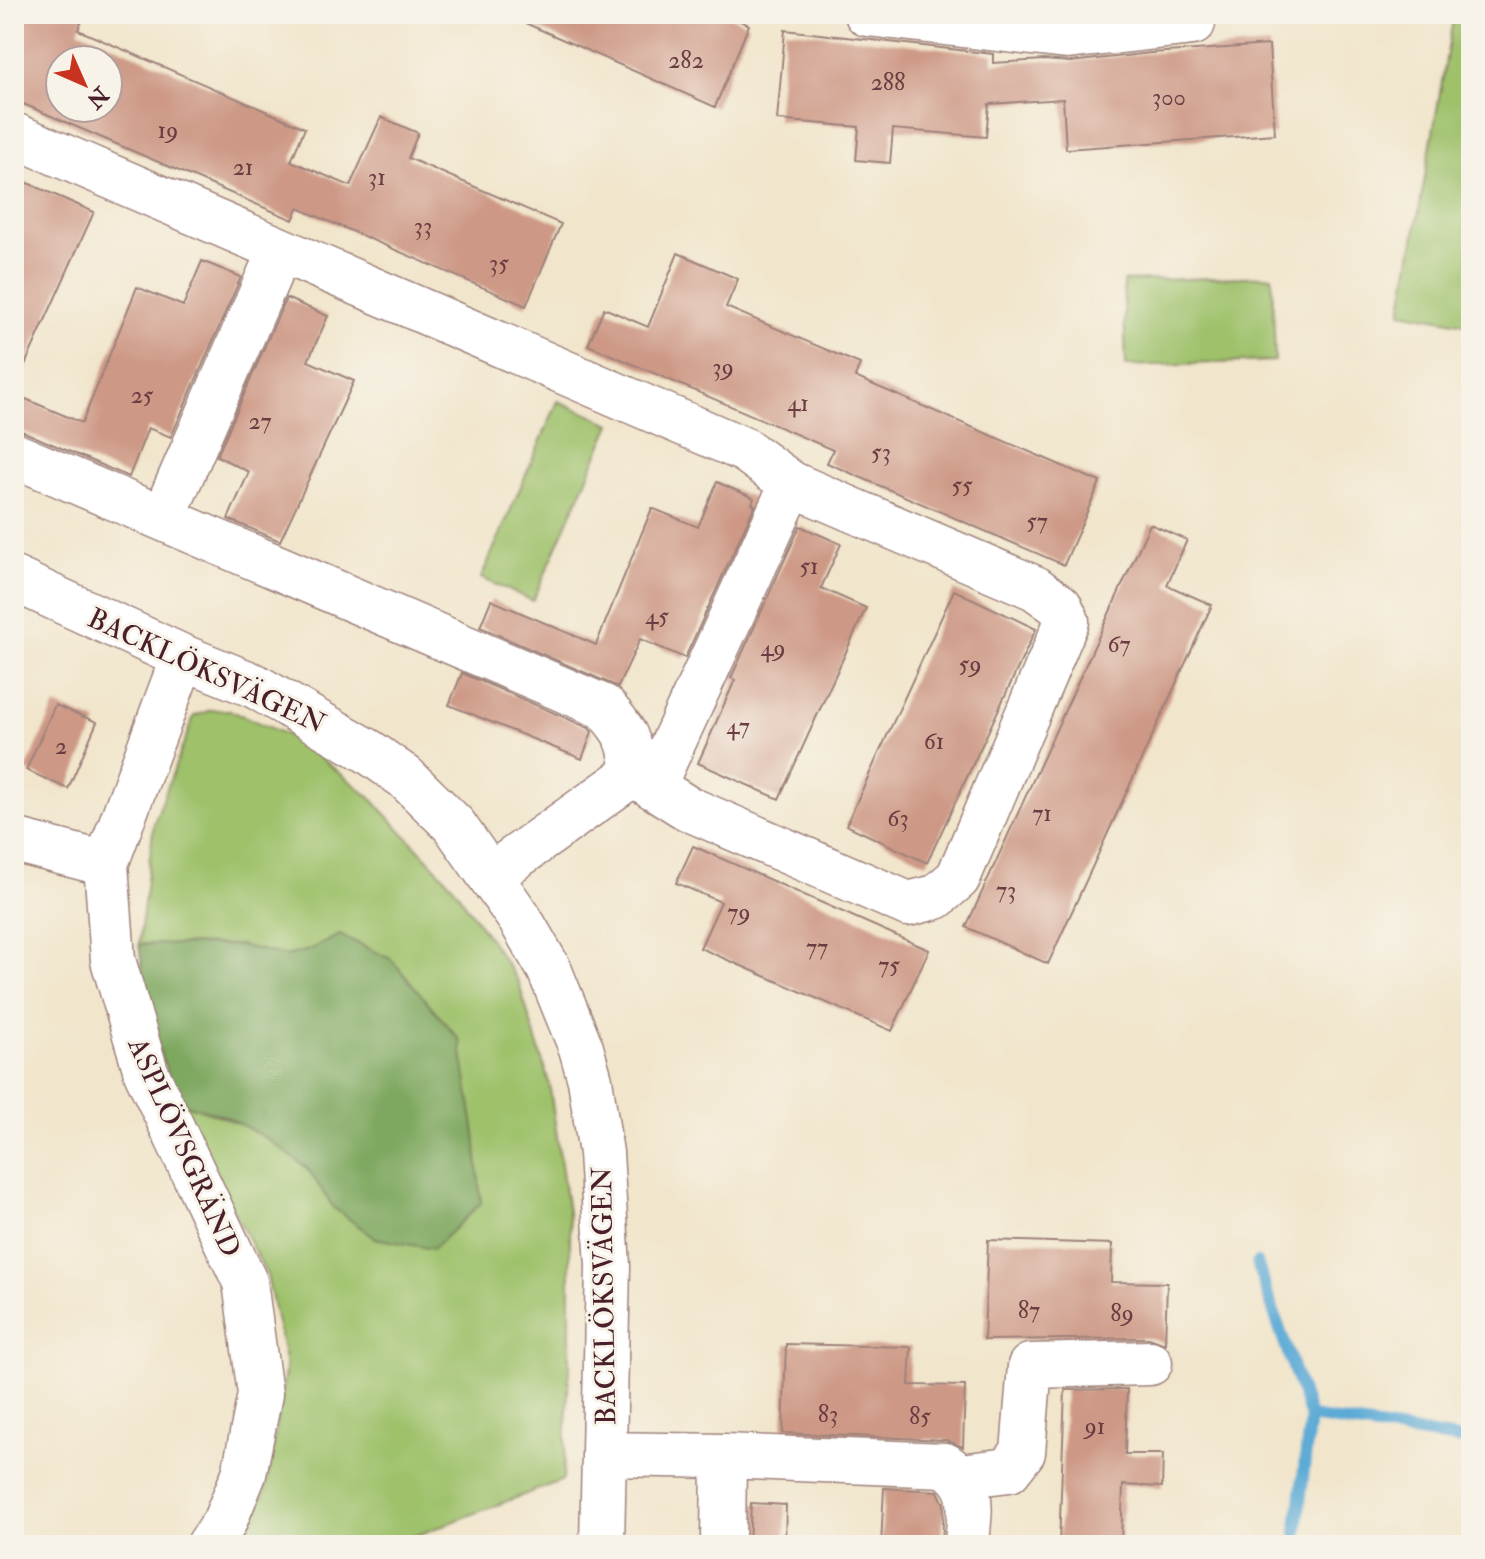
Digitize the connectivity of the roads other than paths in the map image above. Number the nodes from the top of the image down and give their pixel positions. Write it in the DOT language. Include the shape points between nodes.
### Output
graph roads {
  1 [pos="867,14"];
  2 [pos="1194,14"];
  3 [pos="14,135"];
  4 [pos="280,250"];
  5 [pos="14,455"];
  6 [pos="792,484"];
  7 [pos="163,518"];
  8 [pos="14,579"];
  9 [pos="183,657"];
  10 [pos="643,780"];
  11 [pos="14,840"];
  12 [pos="106,864"];
  13 [pos="491,875"];
  14 [pos="1150,1363"];
  15 [pos="604,1454"];
  16 [pos="724,1456"];
  17 [pos="961,1476"];
  18 [pos="209,1545"];
  19 [pos="602,1545"];
  20 [pos="723,1545"];
  21 [pos="967,1545"];
  1 -- 2 [label="street" via="1067,37 1193,23"];
  3 -- 4 [label="street"];
  4 -- 6 [label="street" via="745,450"];
  4 -- 7 [label="street"];
  5 -- 7 [label="street"];
  6 -- 10 [label="street"];
  6 -- 10 [label="street" via="1035,588 1060,606 1067,621 958,878 936,897 908,904 687,808"];
  7 -- 10 [label="street" via="604,707 623,728"];
  8 -- 9 [label="street, BACKLÖKSVÄGEN"];
  9 -- 12 [label="street, ASPLÖVSGRÄND"];
  9 -- 13 [label="street, BACKLÖKSVÄGEN" via="277,697 405,777 454,825"];
  10 -- 13 [label="street"];
  11 -- 12 [label="street"];
  12 -- 18 [label="street, ASPLÖVSGRÄND" via="113,960 146,1072 245,1282 260,1394 244,1474"];
  13 -- 15 [label="street, BACKLÖKSVÄGEN" via="549,969 590,1080 608,1266"];
  14 -- 17 [label="street, BACKLÖKSVÄGEN" via="1030,1366 1023,1452 1009,1470"];
  15 -- 16 [label="street, BACKLÖKSVÄGEN"];
  15 -- 19 [label="street, BACKLÖKSVÄGEN"];
  16 -- 17 [label="street, BACKLÖKSVÄGEN" via="945,1465"];
  16 -- 20 [label="street"];
  17 -- 21 [label="street" via="969,1495"];
}
